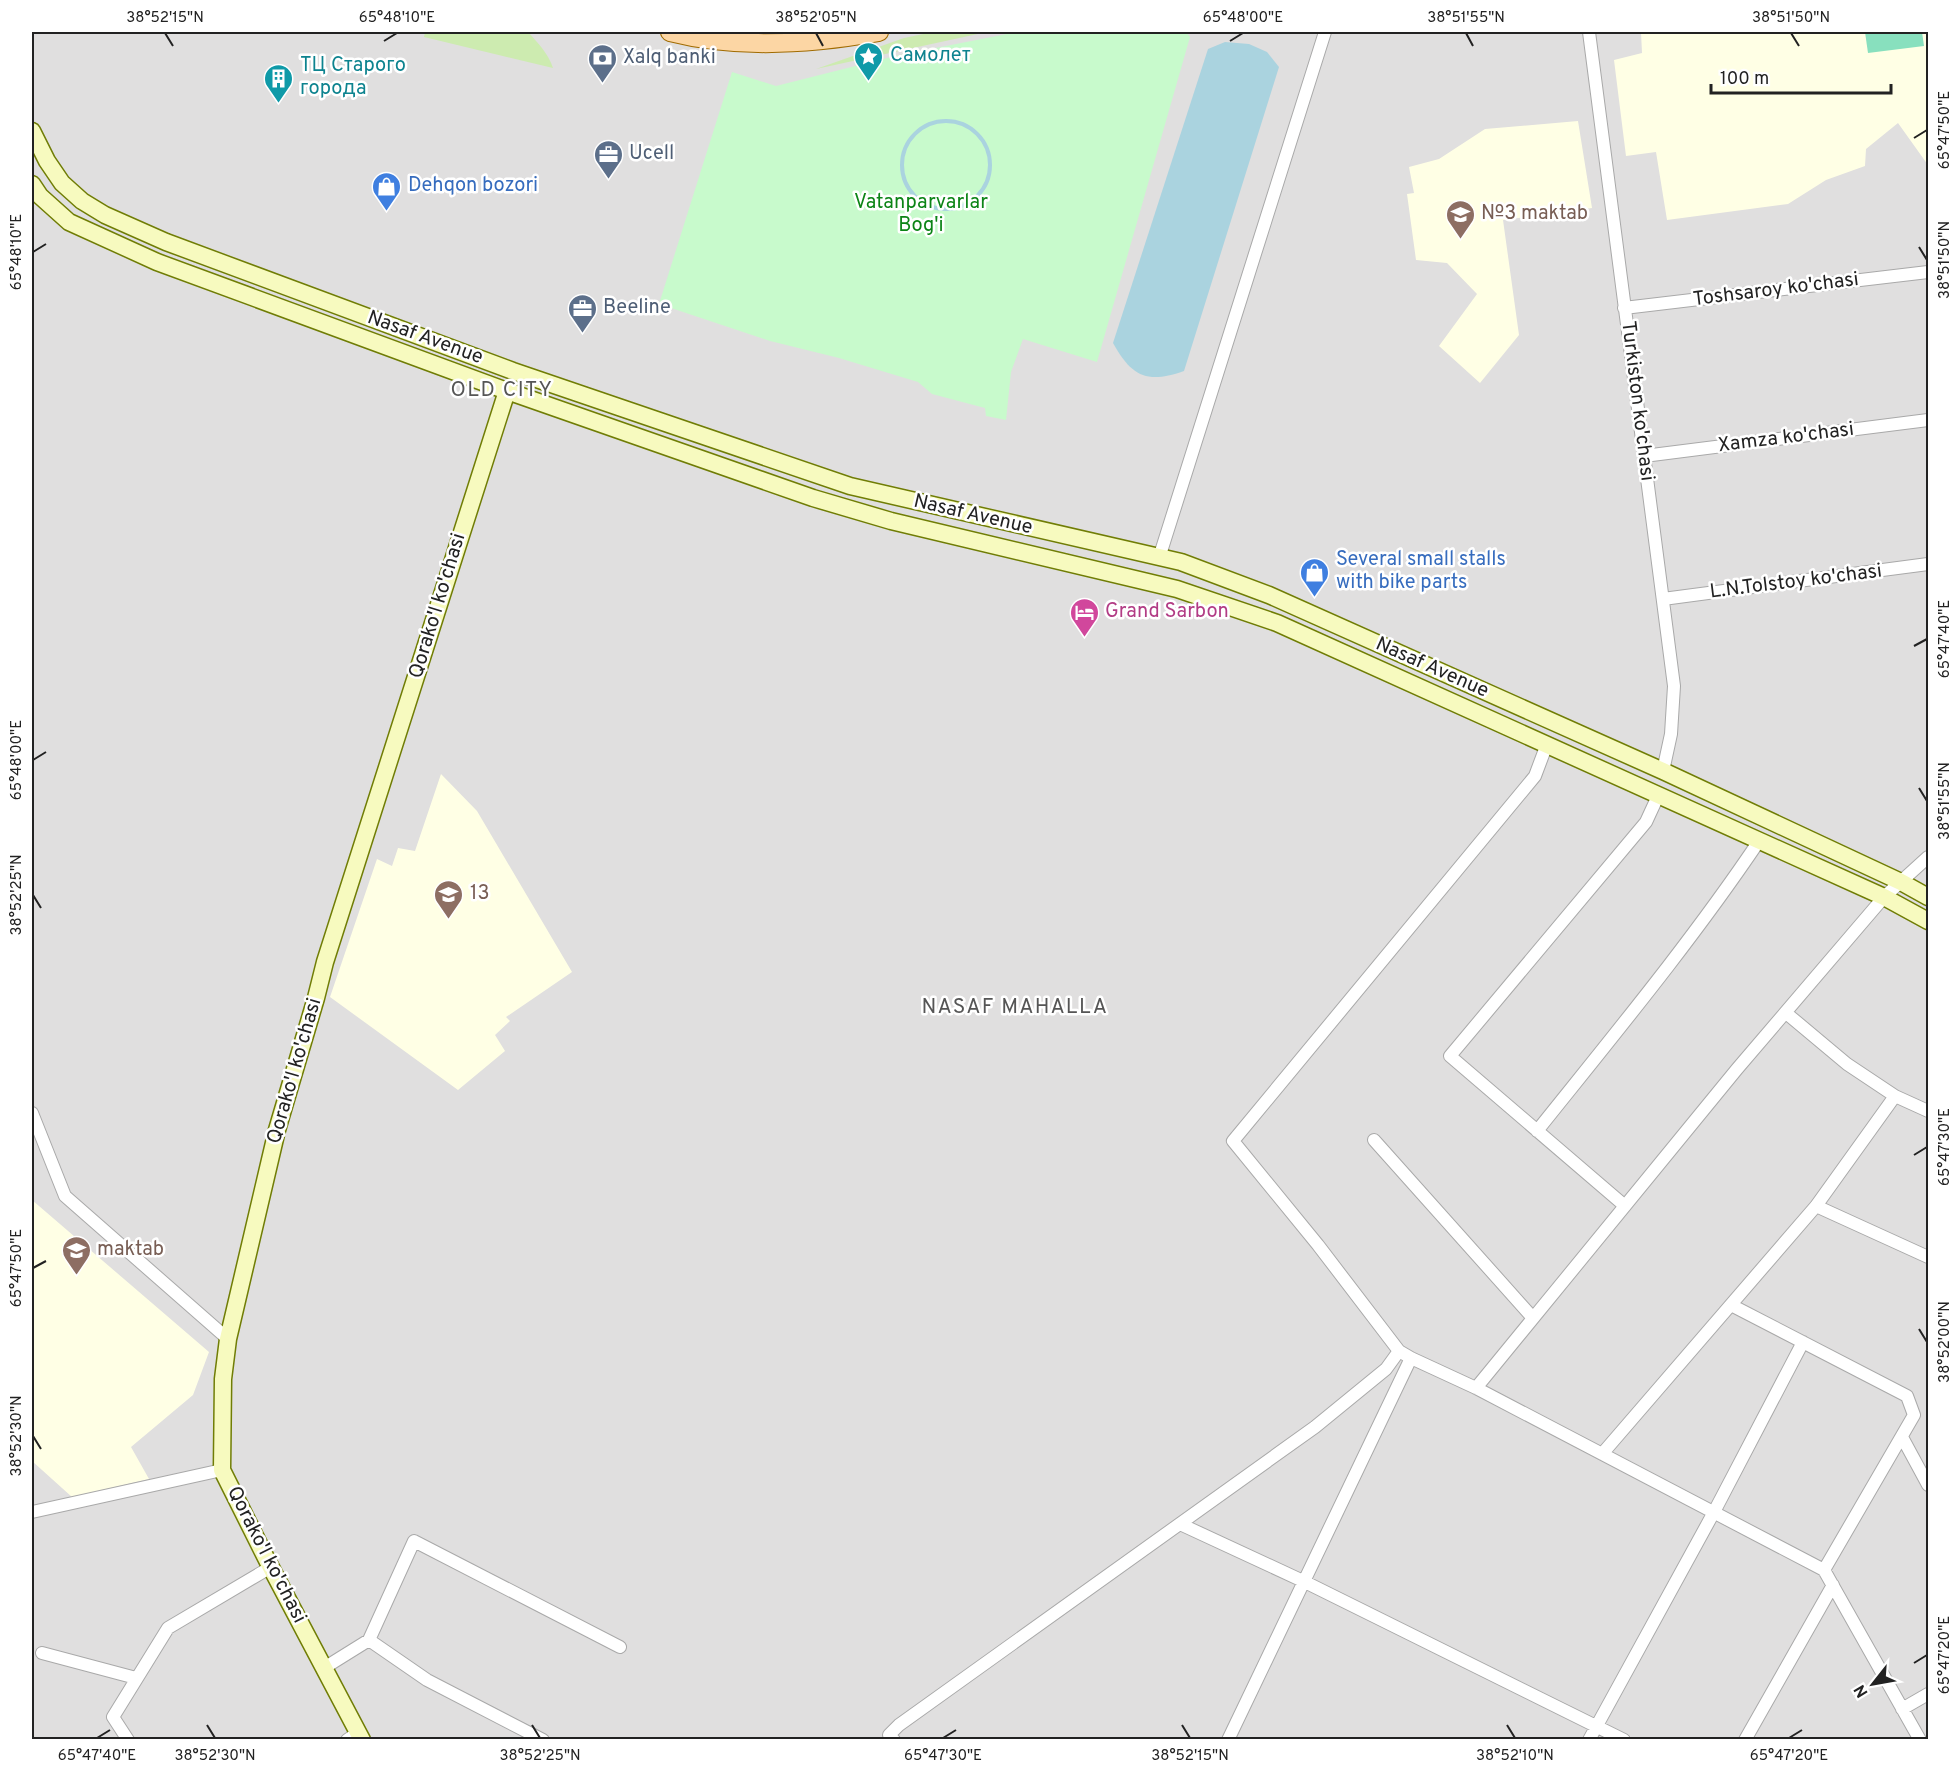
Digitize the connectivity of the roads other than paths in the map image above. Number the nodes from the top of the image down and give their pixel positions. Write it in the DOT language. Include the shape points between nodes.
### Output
graph roads {
  1 [pos="670,32"];
  2 [pos="879,32"];
  3 [pos="1325,32"];
  4 [pos="1589,32"];
  5 [pos="32,131"];
  6 [pos="32,184"];
  7 [pos="1929,272"];
  8 [pos="249,273"];
  9 [pos="242,293"];
  10 [pos="1624,308"];
  11 [pos="513,370"];
  12 [pos="507,391"];
  13 [pos="1929,420"];
  14 [pos="1644,456"];
  15 [pos="1159,558"];
  16 [pos="1929,564"];
  17 [pos="1663,599"];
  18 [pos="1547,744"];
  19 [pos="1664,771"];
  20 [pos="1658,796"];
  21 [pos="1759,841"];
  22 [pos="1929,856"];
  23 [pos="1901,882"];
  24 [pos="1884,897"];
  25 [pos="1929,897"];
  26 [pos="1929,921"];
  27 [pos="1786,1013"];
  28 [pos="1895,1096"];
  29 [pos="1929,1111"];
  30 [pos="32,1113"];
  31 [pos="1537,1131"];
  32 [pos="1374,1140"];
  33 [pos="1625,1206"];
  34 [pos="1816,1206"];
  35 [pos="1929,1257"];
  36 [pos="1731,1305"];
  37 [pos="1533,1318"];
  38 [pos="228,1339"];
  39 [pos="1803,1342"];
  40 [pos="1399,1351"];
  41 [pos="1411,1358"];
  42 [pos="1476,1388"];
  43 [pos="1902,1437"];
  44 [pos="1602,1454"];
  45 [pos="222,1470"];
  46 [pos="1929,1485"];
  47 [pos="32,1512"];
  48 [pos="1714,1512"];
  49 [pos="1180,1524"];
  50 [pos="271,1567"];
  51 [pos="1824,1570"];
  52 [pos="1303,1581"];
  53 [pos="1833,1586"];
  54 [pos="369,1640"];
  55 [pos="620,1647"];
  56 [pos="42,1653"];
  57 [pos="324,1668"];
  58 [pos="136,1678"];
  59 [pos="1929,1694"];
  60 [pos="1902,1708"];
  61 [pos="1596,1725"];
  62 [pos="1752,1727"];
  63 [pos="356,1737"];
  64 [pos="128,1740"];
  65 [pos="543,1740"];
  66 [pos="894,1740"];
  67 [pos="1228,1740"];
  68 [pos="1588,1740"];
  69 [pos="1624,1740"];
  70 [pos="1745,1740"];
  71 [pos="1759,1740"];
  72 [pos="1920,1740"];
  1 -- 2 [label="main road" via="773,43"];
  3 -- 15 [label="street"];
  4 -- 10 [label="street, Turkiston ko'chasi"];
  5 -- 8 [label="main road, Nasaf Avenue" via="46,161 82,201 166,242"];
  6 -- 9 [label="main road, Nasaf Avenue" via="57,212 84,230"];
  7 -- 10 [label="street, Toshsaroy ko'chasi"];
  8 -- 9 [label="main road"];
  8 -- 11 [label="main road, Nasaf Avenue"];
  9 -- 12 [label="main road, Nasaf Avenue"];
  10 -- 14 [label="street, Turkiston ko'chasi"];
  11 -- 12 [label="street"];
  11 -- 15 [label="main road, Nasaf Avenue" via="850,486"];
  12 -- 18 [label="main road, Nasaf Avenue" via="813,498 891,521 1177,589 1277,623"];
  12 -- 38 [label="main road, Qorako'l ko'chasi" via="325,962 277,1130"];
  13 -- 14 [label="street, Xamza ko'chasi"];
  14 -- 17 [label="street, Turkiston ko'chasi"];
  15 -- 19 [label="main road, Nasaf Avenue" via="1181,562 1269,595"];
  16 -- 17 [label="street, L.N.Tolstoy ko'chasi"];
  17 -- 19 [label="street, Turkiston ko'chasi" via="1674,686"];
  18 -- 20 [label="main road, Nasaf Avenue"];
  18 -- 40 [label="street" via="1535,776 1233,1142"];
  19 -- 23 [label="main road, Nasaf Avenue"];
  20 -- 21 [label="main road, Nasaf Avenue"];
  20 -- 31 [label="street" via="1646,822 1450,1056"];
  21 -- 24 [label="main road, Nasaf Avenue"];
  21 -- 31 [label="street" via="1634,1010"];
  22 -- 23 [label="street"];
  23 -- 24 [label="street"];
  23 -- 25 [label="main road, Nasaf Avenue"];
  24 -- 26 [label="main road, Nasaf Avenue"];
  24 -- 27 [label="street"];
  27 -- 28 [label="street" via="1847,1064"];
  27 -- 33 [label="street"];
  28 -- 29 [label="street"];
  28 -- 34 [label="street"];
  30 -- 38 [label="street" via="65,1196"];
  31 -- 33 [label="street"];
  32 -- 37 [label="street"];
  33 -- 37 [label="street"];
  34 -- 35 [label="street"];
  34 -- 36 [label="street"];
  36 -- 39 [label="street"];
  36 -- 44 [label="street"];
  37 -- 42 [label="street"];
  38 -- 45 [label="main road, Qorako'l ko'chasi" via="223,1379"];
  39 -- 43 [label="street" via="1907,1396 1914,1415"];
  39 -- 48 [label="street"];
  40 -- 41 [label="street"];
  40 -- 49 [label="street" via="1386,1369 1316,1427"];
  41 -- 42 [label="street"];
  41 -- 52 [label="street"];
  42 -- 44 [label="street"];
  43 -- 46 [label="street"];
  43 -- 51 [label="street"];
  44 -- 48 [label="street"];
  45 -- 47 [label="street"];
  45 -- 50 [label="main road, Qorako'l ko'chasi"];
  48 -- 51 [label="street"];
  48 -- 61 [label="street"];
  49 -- 52 [label="street"];
  49 -- 66 [label="street" via="899,1725 889,1736"];
  50 -- 57 [label="main road, Qorako'l ko'chasi"];
  50 -- 58 [label="street" via="168,1628"];
  51 -- 53 [label="street"];
  52 -- 61 [label="street"];
  52 -- 67 [label="street"];
  53 -- 60 [label="street"];
  53 -- 62 [label="street"];
  54 -- 55 [label="street" via="414,1541"];
  54 -- 57 [label="street"];
  54 -- 65 [label="street" via="427,1680"];
  56 -- 58 [label="street"];
  57 -- 63 [label="main road, Qorako'l ko'chasi"];
  58 -- 64 [label="street" via="113,1717"];
  59 -- 60 [label="street"];
  60 -- 72 [label="street"];
  61 -- 68 [label="street"];
  61 -- 69 [label="street"];
  62 -- 70 [label="street"];
  62 -- 71 [label="street"];
}
